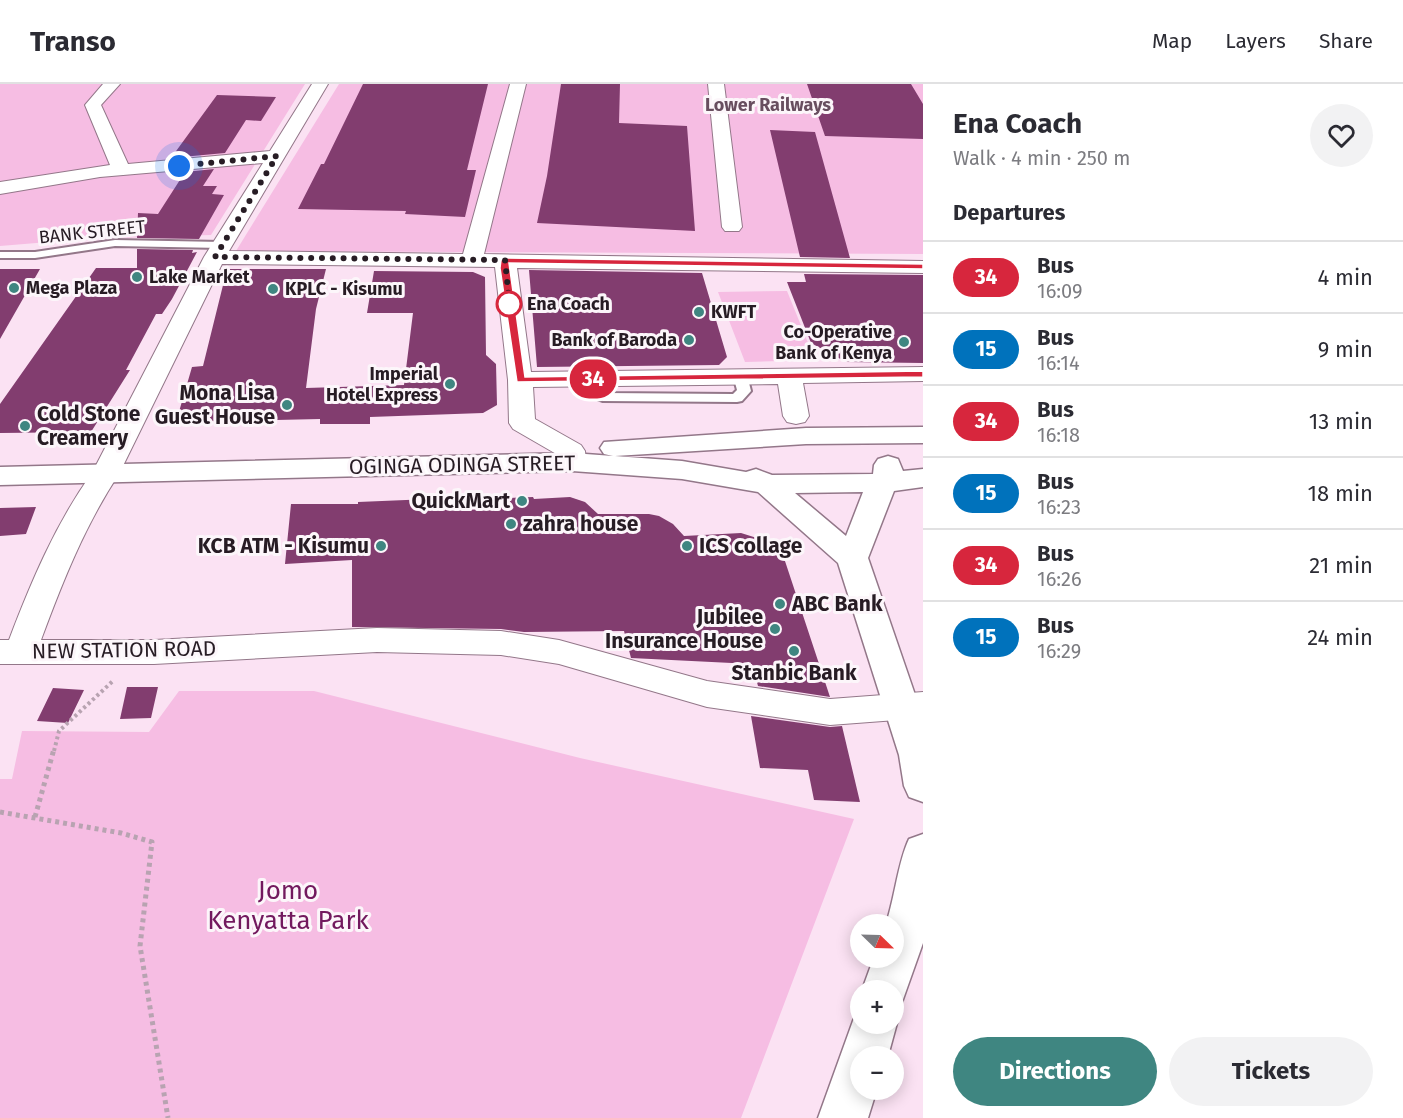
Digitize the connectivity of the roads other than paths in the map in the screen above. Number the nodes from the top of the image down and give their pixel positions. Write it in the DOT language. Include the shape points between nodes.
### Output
graph roads {
  1 [pos="112,84"];
  2 [pos="320,84"];
  3 [pos="519,84"];
  4 [pos="716,84"];
  5 [pos="277,156"];
  6 [pos="121,169"];
  7 [pos="0,188"];
  8 [pos="732,227"];
  9 [pos="219,251"];
  10 [pos="0,255"];
  11 [pos="472,260"];
  12 [pos="505,260"];
  13 [pos="923,267"];
  14 [pos="923,374"];
  15 [pos="789,375"];
  16 [pos="520,380"];
  17 [pos="796,416"];
  18 [pos="863,435"];
  19 [pos="923,435"];
  20 [pos="747,439"];
  21 [pos="571,456"];
  22 [pos="0,462"];
  23 [pos="108,467"];
  24 [pos="0,476"];
  25 [pos="923,478"];
  26 [pos="882,483"];
  27 [pos="767,484"];
  28 [pos="852,558"];
  29 [pos="11,651"];
  30 [pos="911,705"];
  31 [pos="923,786"];
  32 [pos="923,851"];
  33 [pos="888,980"];
  34 [pos="850,1097"];
  35 [pos="843,1118"];
  1 -- 6 [label="street" via="93,106 93,112"];
  2 -- 5 [label="street, NEW STATION ROAD"];
  3 -- 11 [label="street"];
  4 -- 8 [label="street"];
  5 -- 6 [label="street"];
  5 -- 9 [label="street, NEW STATION ROAD"];
  6 -- 7 [label="street"];
  9 -- 10 [label="lane, BANK STREET" via="115,243 35,255"];
  9 -- 11 [label="street"];
  9 -- 23 [label="street, NEW STATION ROAD"];
  11 -- 12 [label="street"];
  12 -- 13 [label="street"];
  12 -- 16 [label="street"];
  14 -- 15 [label="street"];
  15 -- 16 [label="street"];
  15 -- 17 [label="street"];
  16 -- 21 [label="street" via="522,423"];
  18 -- 19 [label="main road, OGINGA ODINGA STREET"];
  18 -- 20 [label="main road, OGINGA ODINGA STREET"];
  18 -- 26 [label="main road" via="879,446 887,458 890,473"];
  20 -- 21 [label="main road, OGINGA ODINGA STREET"];
  20 -- 27 [label="main road" via="737,447 736,460 746,472"];
  21 -- 23 [label="main road, OGINGA ODINGA STREET"];
  21 -- 27 [label="main road, OGINGA ODINGA STREET"];
  22 -- 23 [label="main road, OGINGA ODINGA STREET"];
  23 -- 24 [label="main road, OGINGA ODINGA STREET"];
  23 -- 29 [label="street, NEW STATION ROAD" via="84,504 41,598"];
  25 -- 26 [label="main road, OGINGA ODINGA STREET"];
  26 -- 27 [label="main road, OGINGA ODINGA STREET"];
  26 -- 28 [label="main road"];
  27 -- 28 [label="main road"];
  28 -- 30 [label="main road" via="893,677"];
  29 -- 30 [label="street, NEW STATION ROAD" via="110,653 377,640 501,643 559,652 707,693 830,712"];
  30 -- 31 [label="main road"];
  32 -- 33 [label="main road" via="913,902"];
  34 -- 35 [label="main road"];
}
